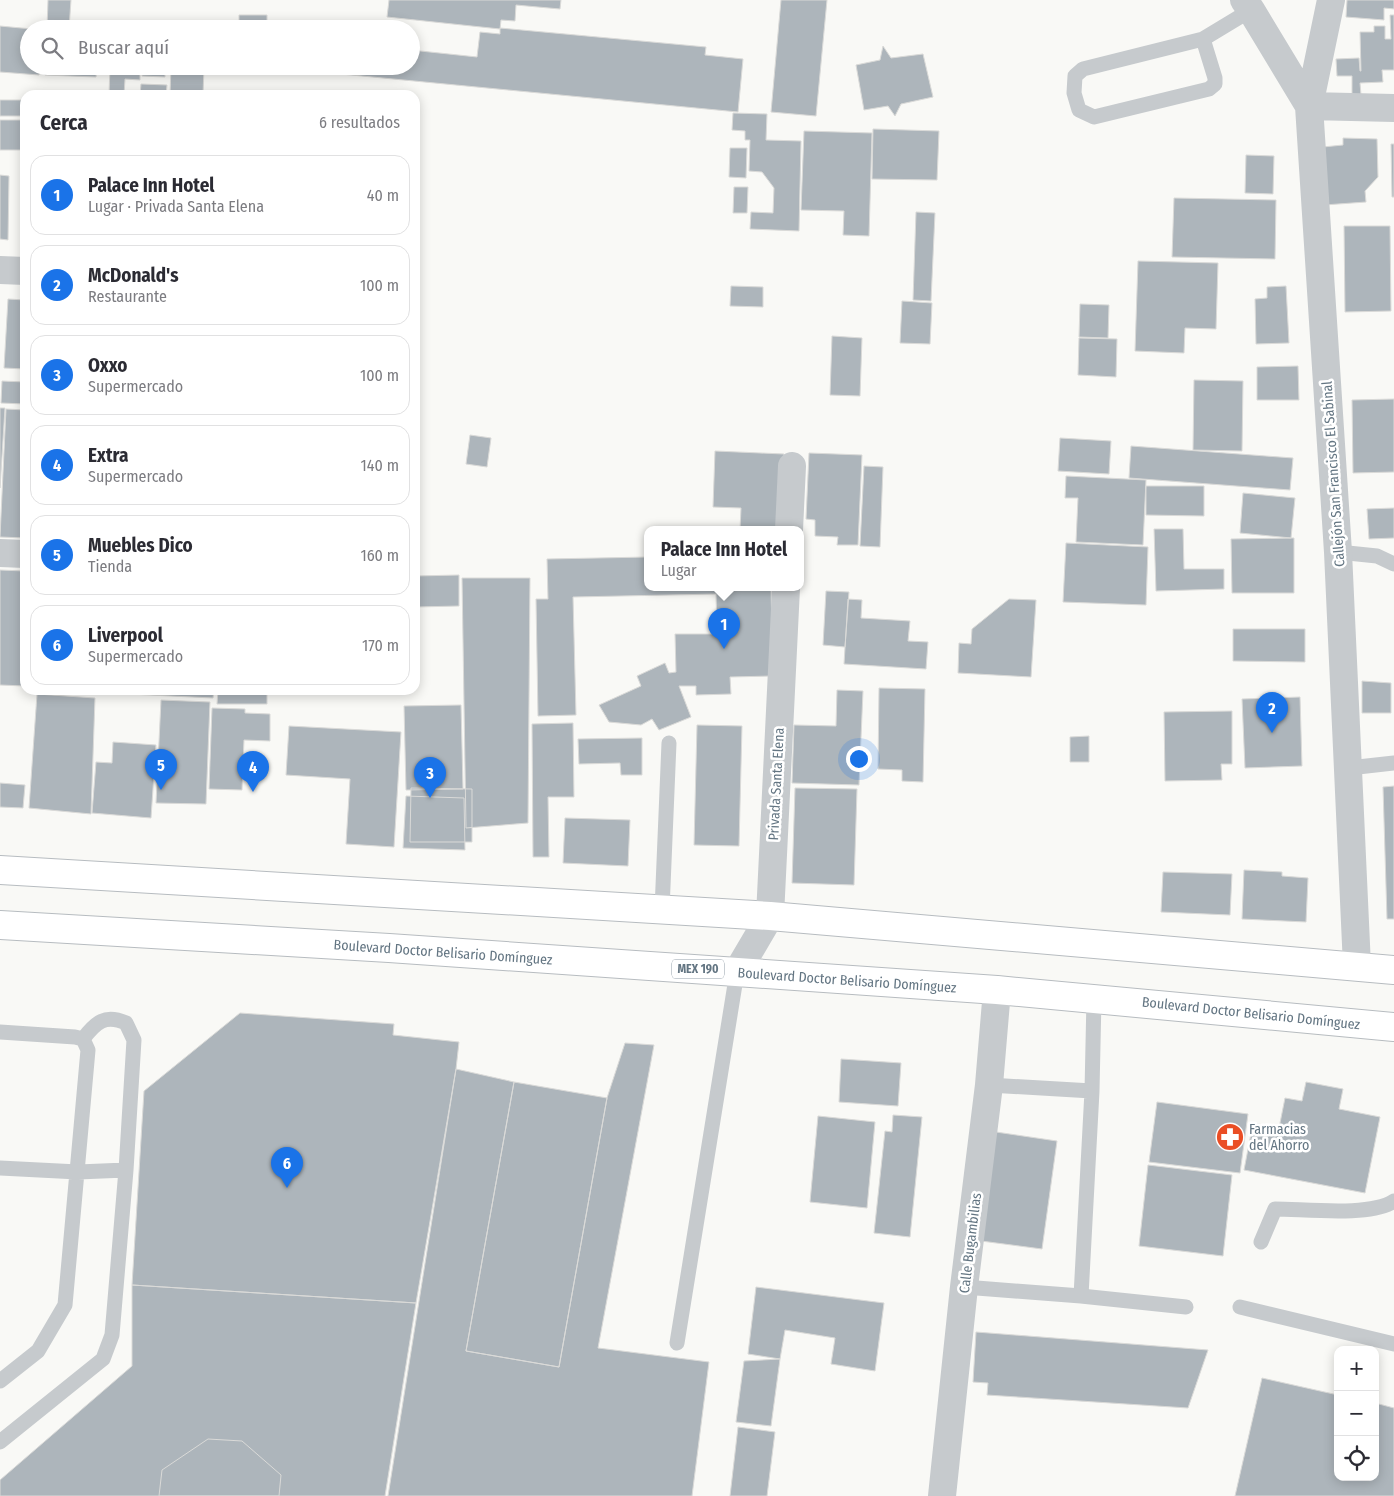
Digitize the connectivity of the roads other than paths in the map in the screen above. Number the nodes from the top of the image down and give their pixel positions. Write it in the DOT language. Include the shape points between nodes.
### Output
graph roads {
  1 [pos="1331,0"];
  2 [pos="1247,5"];
  3 [pos="1203,39"];
  4 [pos="1308,106"];
  5 [pos="1394,108"];
  6 [pos="0,270"];
  7 [pos="20,271"];
  8 [pos="792,466"];
  9 [pos="789,526"];
  10 [pos="1338,552"];
  11 [pos="0,553"];
  12 [pos="20,554"];
  13 [pos="1394,564"];
  14 [pos="786,591"];
  15 [pos="669,743"];
  16 [pos="1394,763"];
  17 [pos="1349,768"];
  18 [pos="0,870"];
  19 [pos="662,910"];
  20 [pos="770,916"];
  21 [pos="0,925"];
  22 [pos="1358,966"];
  23 [pos="1394,970"];
  24 [pos="737,972"];
  25 [pos="997,990"];
  26 [pos="1094,998"];
  27 [pos="1394,1027"];
  28 [pos="0,1032"];
  29 [pos="84,1039"];
  30 [pos="989,1085"];
  31 [pos="1092,1091"];
  32 [pos="0,1168"];
  33 [pos="126,1170"];
  34 [pos="78,1172"];
  35 [pos="1394,1201"];
  36 [pos="1262,1242"];
  37 [pos="964,1288"];
  38 [pos="1081,1296"];
  39 [pos="1186,1307"];
  40 [pos="1240,1307"];
  41 [pos="677,1343"];
  42 [pos="1394,1344"];
  43 [pos="0,1382"];
  44 [pos="0,1442"];
  45 [pos="942,1496"];
  1 -- 4 [label="street"];
  2 -- 3 [label="lane"];
  2 -- 4 [label="street, Callejón San Francisco El Sabinal"];
  3 -- 3 [label="lane" via="1083,70 1075,76 1074,92 1079,110 1094,117 1209,89 1215,84 1215,78"];
  4 -- 5 [label="street"];
  4 -- 10 [label="street, Callejón San Francisco El Sabinal"];
  6 -- 7 [label="street"];
  8 -- 9 [label="street"];
  10 -- 13 [label="lane" via="1377,556"];
  10 -- 17 [label="street, Callejón San Francisco El Sabinal"];
  11 -- 12 [label="street"];
  14 -- 20 [label="street, Privada Santa Elena"];
  15 -- 19 [label="lane"];
  16 -- 17 [label="lane"];
  17 -- 22 [label="street, Callejón San Francisco El Sabinal"];
  18 -- 19 [label="main road"];
  19 -- 20 [label="main road"];
  20 -- 22 [label="main road"];
  20 -- 24 [label="street, Privada Santa Elena"];
  21 -- 24 [label="main road, Boulevard Doctor Belisario Domínguez / MEX 190"];
  22 -- 23 [label="main road"];
  24 -- 25 [label="main road, Boulevard Doctor Belisario Domínguez / MEX 190"];
  24 -- 41 [label="lane"];
  25 -- 26 [label="main road, Boulevard Doctor Belisario Domínguez / MEX 190"];
  25 -- 30 [label="street, Calle Bugambilias"];
  26 -- 27 [label="main road, Boulevard Doctor Belisario Domínguez / MEX 190"];
  26 -- 31 [label="lane"];
  28 -- 29 [label="lane"];
  29 -- 33 [label="lane" via="95,1024 118,1020 126,1023 134,1040"];
  29 -- 34 [label="lane" via="88,1050"];
  30 -- 31 [label="lane"];
  30 -- 37 [label="street, Calle Bugambilias"];
  31 -- 38 [label="lane"];
  32 -- 34 [label="lane"];
  33 -- 34 [label="lane"];
  33 -- 44 [label="lane" via="112,1335 103,1359"];
  34 -- 43 [label="lane" via="65,1305 38,1351"];
  35 -- 36 [label="lane" via="1386,1206 1361,1210 1275,1208"];
  37 -- 38 [label="lane"];
  37 -- 45 [label="street, Calle Bugambilias"];
  38 -- 39 [label="lane"];
  40 -- 42 [label="lane"];
}
